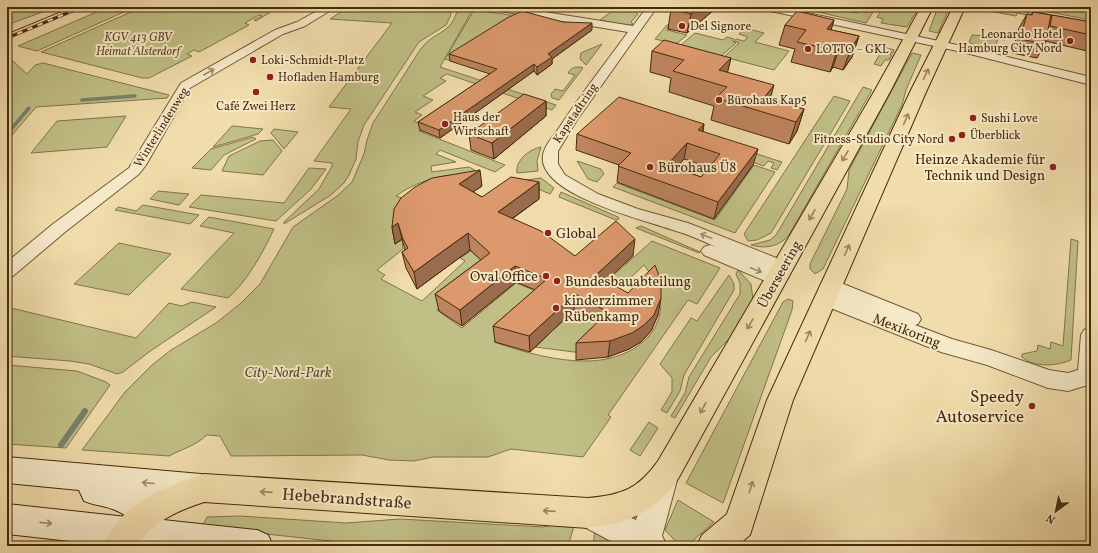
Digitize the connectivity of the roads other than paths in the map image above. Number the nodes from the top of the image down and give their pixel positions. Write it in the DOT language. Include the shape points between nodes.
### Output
graph roads {
  1 [pos="331,7"];
  2 [pos="494,7"];
  3 [pos="652,7"];
  4 [pos="766,7"];
  5 [pos="927,7"];
  6 [pos="958,7"];
  7 [pos="635,30"];
  8 [pos="911,40"];
  9 [pos="939,47"];
  10 [pos="1091,82"];
  11 [pos="7,272"];
  12 [pos="780,272"];
  13 [pos="828,292"];
  14 [pos="1091,336"];
  15 [pos="15,471"];
  16 [pos="662,480"];
  17 [pos="119,487"];
  18 [pos="204,488"];
  19 [pos="588,513"];
  20 [pos="7,519"];
  21 [pos="137,534"];
  22 [pos="737,535"];
  23 [pos="647,544"];
  24 [pos="257,546"];
  25 [pos="713,546"];
  11 -- 1 [label="street, Winterlindenweg, one-way" via="59,228 134,171 188,84 279,32"];
  2 -- 7 [label="street"];
  3 -- 7 [label="street, Kapstadtring"];
  4 -- 8 [label="street"];
  5 -- 8 [label="main road, Überseering"];
  6 -- 9 [label="main road"];
  7 -- 12 [label="street, Kapstadtring" via="552,147 550,156 555,172 566,183 581,192 632,213 675,236"];
  8 -- 9 [label="street"];
  8 -- 12 [label="main road, Überseering, one-way"];
  9 -- 10 [label="street"];
  13 -- 9 [label="main road, one-way"];
  12 -- 16 [label="main road, Überseering, one-way"];
  13 -- 14 [label="street, Mexikoring" via="948,346 991,358 1048,379 1068,382 1084,378 1089,372"];
  22 -- 13 [label="main road, one-way" via="780,400"];
  15 -- 17 [label="main road, Hebebrandstraße" via="34,485"];
  16 -- 19 [label="main road, Hebebrandstraße" via="647,495 630,506"];
  16 -- 23 [label="main road, Überseering"];
  18 -- 17 [label="main road, Hebebrandstraße, one-way"];
  17 -- 21 [label="main road" via="136,505"];
  19 -- 18 [label="main road, Hebebrandstraße, one-way"];
  18 -- 21 [label="main road" via="158,505"];
  19 -- 23 [label="main road"];
  20 -- 21 [label="main road, one-way"];
  21 -- 24 [label="main road"];
  22 -- 25 [label="main road"];
}
